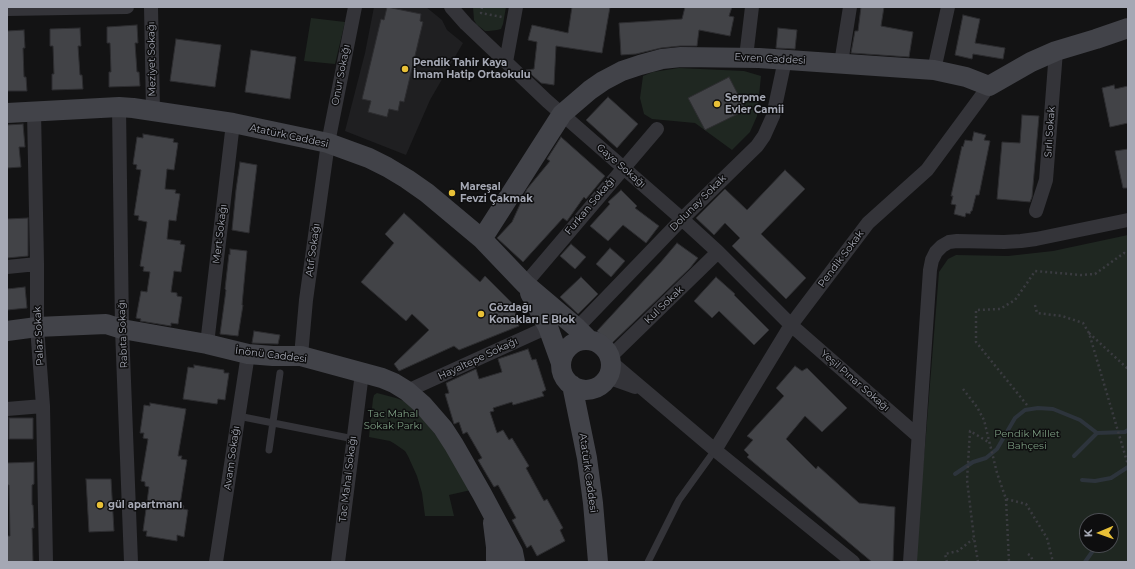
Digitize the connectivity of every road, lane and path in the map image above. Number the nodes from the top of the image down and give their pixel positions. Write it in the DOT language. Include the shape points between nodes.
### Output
graph roads {
  1 [pos="126,7"];
  2 [pos="151,7"];
  3 [pos="355,7"];
  4 [pos="451,7"];
  5 [pos="466,7"];
  6 [pos="482,7"];
  7 [pos="516,7"];
  8 [pos="752,7"];
  9 [pos="850,7"];
  10 [pos="948,7"];
  11 [pos="7,9"];
  12 [pos="503,12"];
  13 [pos="466,24"];
  14 [pos="1128,28"];
  15 [pos="1056,51"];
  16 [pos="746,57"];
  17 [pos="785,60"];
  18 [pos="506,62"];
  19 [pos="841,64"];
  20 [pos="934,70"];
  21 [pos="988,86"];
  22 [pos="119,107"];
  23 [pos="34,111"];
  24 [pos="153,111"];
  25 [pos="7,113"];
  26 [pos="562,114"];
  27 [pos="233,123"];
  28 [pos="656,129"];
  29 [pos="328,143"];
  30 [pos="623,168"];
  31 [pos="1036,211"];
  32 [pos="682,219"];
  33 [pos="1128,220"];
  34 [pos="482,238"];
  35 [pos="718,252"];
  36 [pos="1128,254"];
  37 [pos="37,264"];
  38 [pos="7,267"];
  39 [pos="525,284"];
  40 [pos="1035,305"];
  41 [pos="791,325"];
  42 [pos="37,327"];
  43 [pos="548,327"];
  44 [pos="122,329"];
  45 [pos="7,331"];
  46 [pos="1089,333"];
  47 [pos="583,334"];
  48 [pos="206,344"];
  49 [pos="248,354"];
  50 [pos="300,356"];
  51 [pos="561,364"];
  52 [pos="1128,369"];
  53 [pos="607,370"];
  54 [pos="280,373"];
  55 [pos="362,373"];
  56 [pos="572,385"];
  57 [pos="963,389"];
  58 [pos="407,391"];
  59 [pos="1027,405"];
  60 [pos="43,406"];
  61 [pos="7,409"];
  62 [pos="238,416"];
  63 [pos="273,423"];
  64 [pos="918,436"];
  65 [pos="354,439"];
  66 [pos="990,444"];
  67 [pos="269,450"];
  68 [pos="715,450"];
  69 [pos="587,458"];
  70 [pos="1128,465"];
  71 [pos="1006,499"];
  72 [pos="492,513"];
  73 [pos="974,538"];
  74 [pos="1028,554"];
  75 [pos="46,562"];
  76 [pos="131,562"];
  77 [pos="216,562"];
  78 [pos="338,562"];
  79 [pos="496,562"];
  80 [pos="515,562"];
  81 [pos="598,562"];
  82 [pos="648,562"];
  83 [pos="853,562"];
  84 [pos="910,562"];
  85 [pos="947,562"];
  86 [pos="978,562"];
  87 [pos="1009,562"];
  88 [pos="1033,562"];
  89 [pos="1053,562"];
  1 -- 11 [label="street"];
  2 -- 24 [label="street, Meziyet Sokağı"];
  3 -- 29 [label="street, Onur Sokağı"];
  4 -- 13 [label="street, Gaye Sokağı"];
  5 -- 13 [label="street"];
  6 -- 12 [label="path" via="481,13 502,18"];
  7 -- 18 [label="street"];
  8 -- 16 [label="street"];
  9 -- 19 [label="street"];
  10 -- 20 [label="street"];
  13 -- 18 [label="street, Gaye Sokağı"];
  14 -- 15 [label="street"];
  15 -- 21 [label="street"];
  15 -- 31 [label="street, Sırlı Sokak" via="1046,180"];
  16 -- 17 [label="street, Evren Caddesi"];
  16 -- 26 [label="street, Evren Caddesi" via="681,57 640,65 603,81"];
  17 -- 19 [label="street, Evren Caddesi"];
  17 -- 32 [label="street, Dolunay Sokak" via="773,116 764,136"];
  18 -- 26 [label="street, Gaye Sokağı"];
  19 -- 20 [label="street, Evren Caddesi"];
  20 -- 21 [label="street, Evren Caddesi" via="966,77"];
  21 -- 41 [label="street, Pendik Sokak" via="926,170 868,223"];
  22 -- 23 [label="street, Atatürk Caddesi"];
  22 -- 24 [label="street, Atatürk Caddesi"];
  22 -- 44 [label="street, Rabıta Sokağı"];
  23 -- 25 [label="street, Atatürk Caddesi"];
  23 -- 37 [label="street, Palaz Sokak"];
  24 -- 27 [label="street, Atatürk Caddesi"];
  26 -- 30 [label="street, Gaye Sokağı"];
  26 -- 34 [label="street, Evren Caddesi"];
  27 -- 29 [label="street, Atatürk Caddesi"];
  27 -- 48 [label="street, Mert Sokağı"];
  28 -- 30 [label="street, Furkan Sokağı"];
  29 -- 34 [label="street, Atatürk Caddesi" via="377,162 407,179"];
  29 -- 50 [label="street, Atıf Sokağı"];
  30 -- 32 [label="street, Gaye Sokağı"];
  30 -- 39 [label="street, Furkan Sokağı"];
  32 -- 35 [label="street, Gaye Sokağı"];
  32 -- 47 [label="street, Dolunay Sokak"];
  33 -- 64 [label="street" via="1025,241 950,242 936,252 930,270"];
  34 -- 39 [label="street, Atatürk Caddesi"];
  35 -- 41 [label="street, Gaye Sokağı"];
  35 -- 53 [label="street, Kul Sokak"];
  36 -- 59 [label="path" via="1124,253 1095,274 1035,271 1015,300 1000,309 976,310 976,342"];
  37 -- 38 [label="street"];
  37 -- 42 [label="street, Palaz Sokak"];
  39 -- 43 [label="street, Atatürk Caddesi"];
  39 -- 47 [label="street, Atatürk Caddesi"];
  40 -- 46 [label="path" via="1037,313 1083,322"];
  41 -- 64 [label="street, Yeşil Pınar Sokağı"];
  41 -- 68 [label="street, Pendik Sokak"];
  42 -- 44 [label="street, İnönü Caddesi" via="106,324"];
  42 -- 45 [label="street, İnönü Caddesi"];
  42 -- 60 [label="street, Palaz Sokak"];
  43 -- 51 [label="street, Atatürk Caddesi"];
  43 -- 58 [label="street, Hayaltepe Sokağı"];
  44 -- 48 [label="street, İnönü Caddesi"];
  44 -- 76 [label="street, Rabıta Sokağı"];
  46 -- 52 [label="path"];
  46 -- 70 [label="path"];
  47 -- 51 [label="street" via="580,340 565,351"];
  47 -- 53 [label="street" via="603,347 608,354"];
  48 -- 49 [label="street, İnönü Caddesi"];
  49 -- 50 [label="street, İnönü Caddesi"];
  49 -- 62 [label="street, Avam Sokağı"];
  50 -- 55 [label="street, İnönü Caddesi"];
  51 -- 56 [label="street" via="564,376"];
  53 -- 56 [label="street" via="594,388 578,388"];
  53 -- 68 [label="street" via="619,381 646,392"];
  53 -- 69 [label="street" via="591,403"];
  54 -- 63 [label="lane"];
  55 -- 58 [label="street, İnönü Caddesi" via="382,378"];
  55 -- 65 [label="street, Tac Mahal Sokağı"];
  56 -- 69 [label="street, Atatürk Caddesi"];
  57 -- 66 [label="path" via="984,420"];
  58 -- 72 [label="street, İnönü Caddesi" via="423,404 443,428"];
  60 -- 61 [label="street"];
  60 -- 75 [label="street, Palaz Sokak"];
  62 -- 63 [label="lane"];
  62 -- 77 [label="street, Avam Sokağı"];
  63 -- 65 [label="lane"];
  63 -- 67 [label="lane"];
  64 -- 84 [label="street"];
  65 -- 78 [label="street, Tac Mahal Sokağı"];
  66 -- 71 [label="path"];
  66 -- 73 [label="path" via="970,430 967,480"];
  68 -- 82 [label="lane" via="679,500"];
  68 -- 83 [label="street"];
  69 -- 81 [label="street, Atatürk Caddesi"];
  71 -- 87 [label="path"];
  71 -- 89 [label="path" via="1026,504 1046,538"];
  72 -- 79 [label="street"];
  72 -- 80 [label="street, İnönü Caddesi" via="513,552"];
  73 -- 85 [label="path" via="958,551 945,554"];
  73 -- 86 [label="path"];
  74 -- 88 [label="path"];
}
